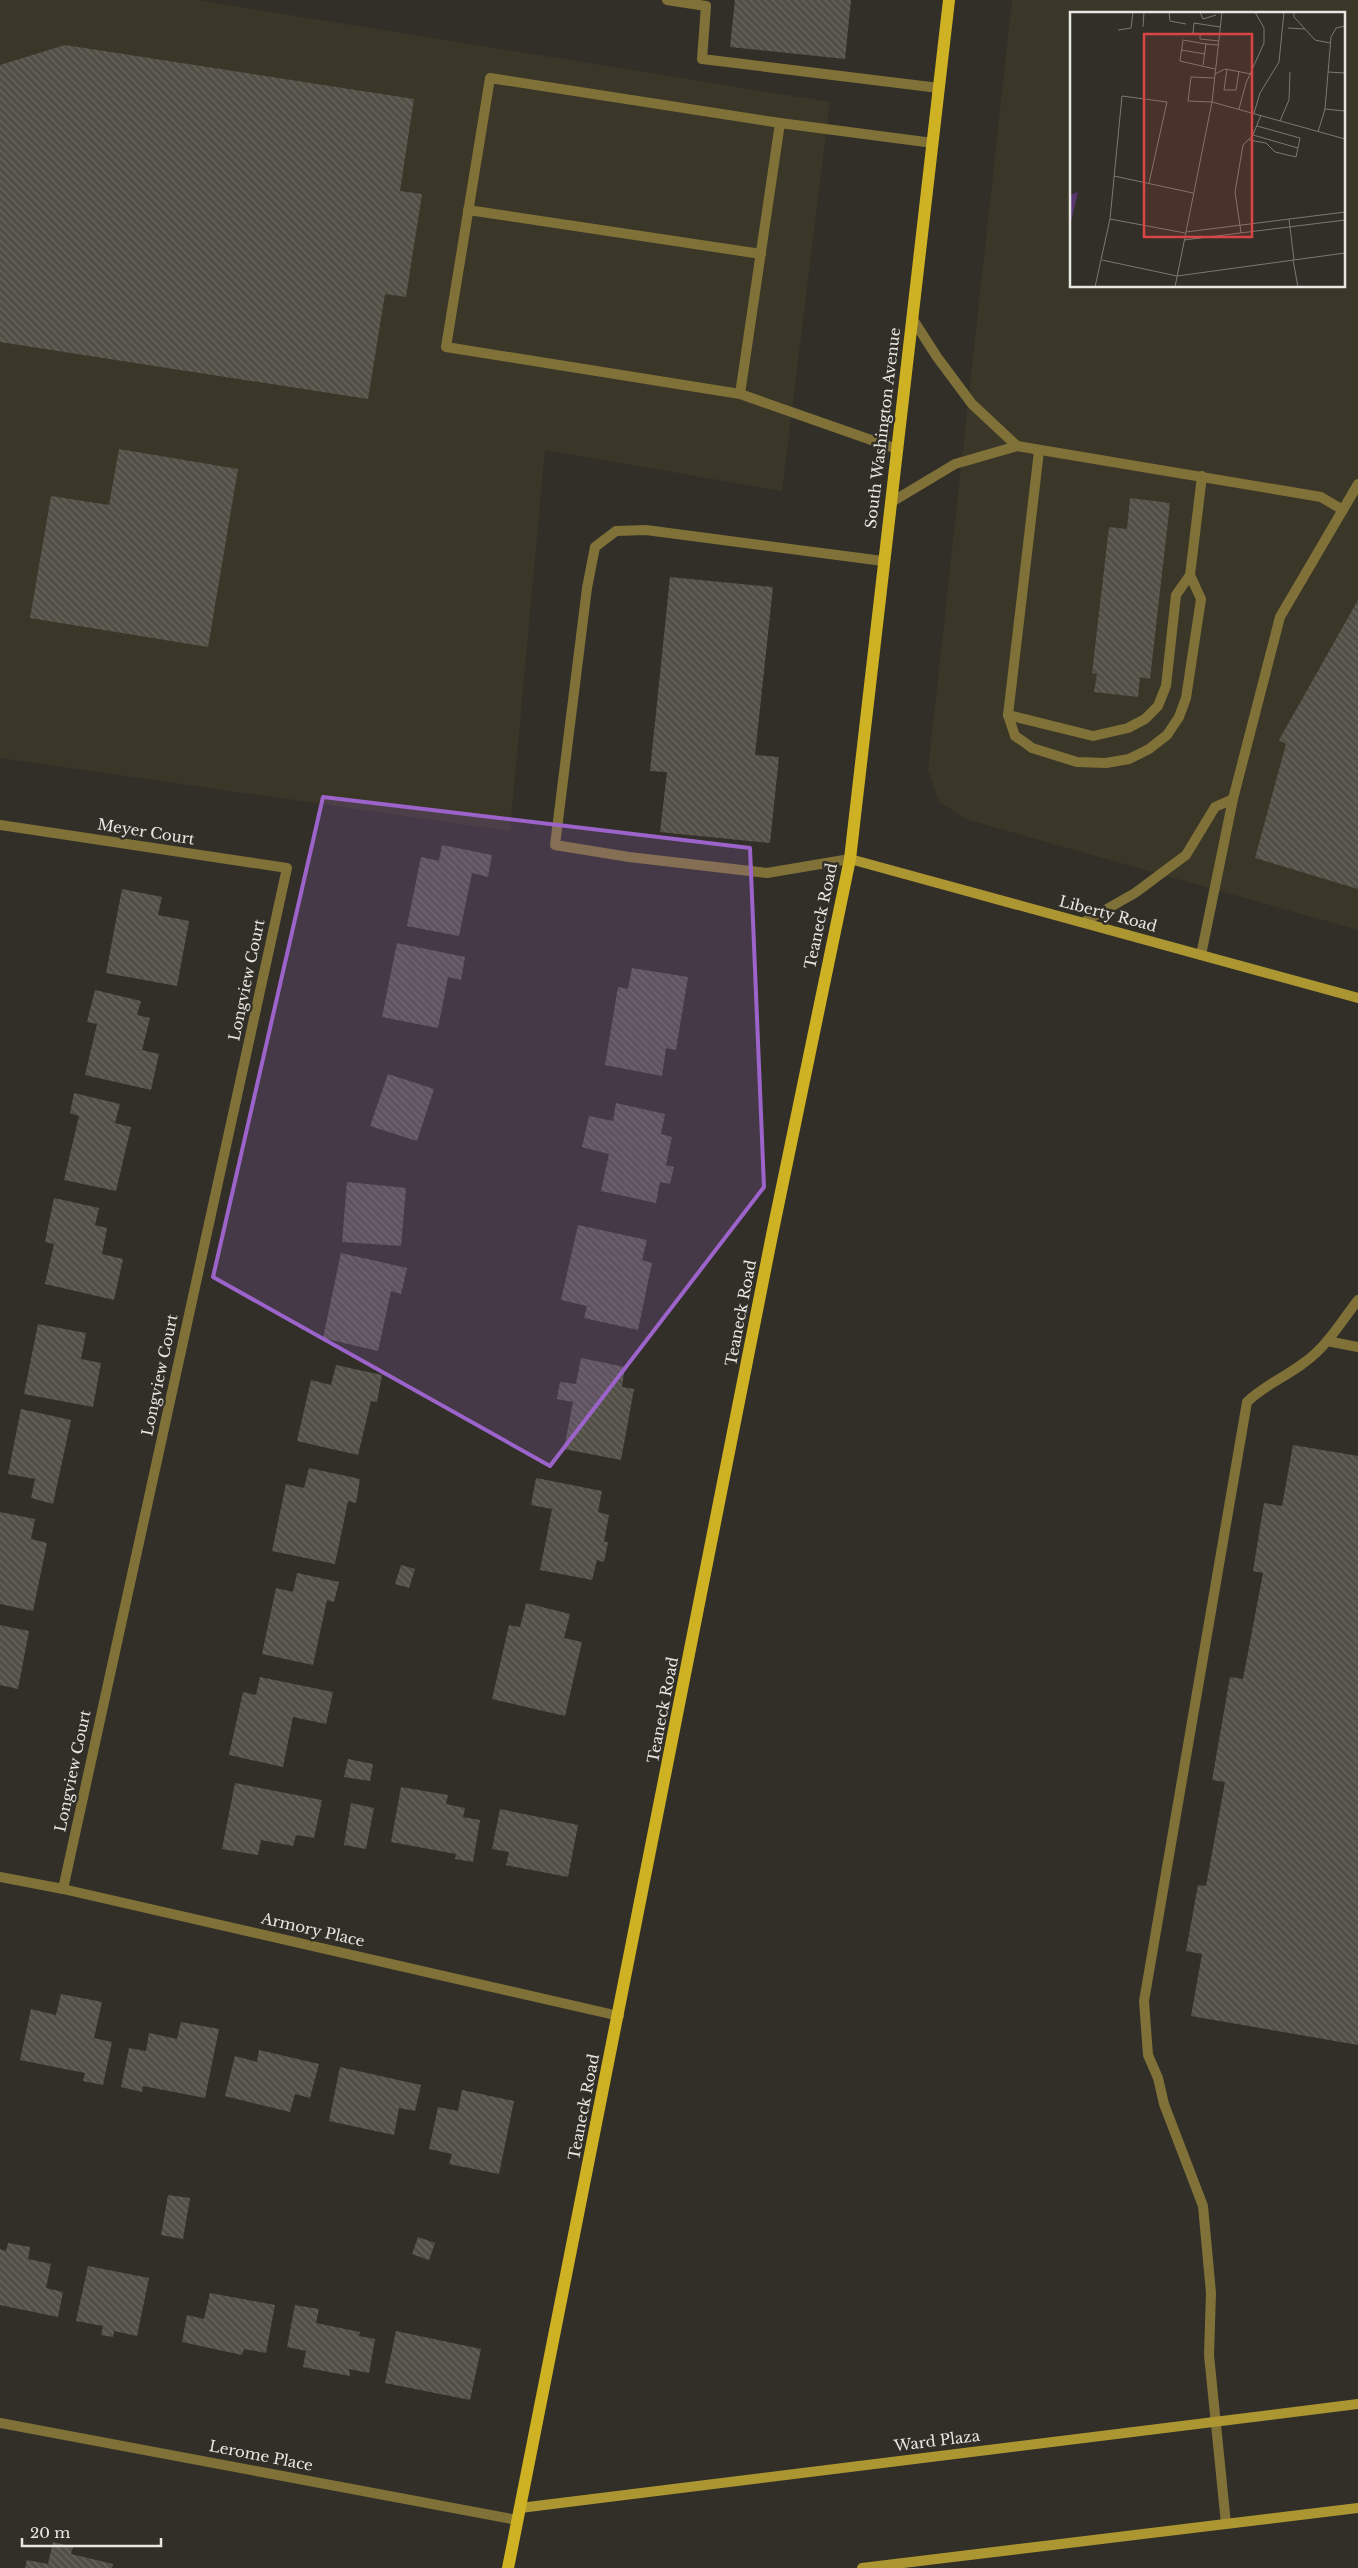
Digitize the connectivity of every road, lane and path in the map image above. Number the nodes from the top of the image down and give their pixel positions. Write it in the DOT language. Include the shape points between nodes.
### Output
graph roads {
  1 [pos="667,0"];
  2 [pos="949,0"];
  3 [pos="939,88"];
  4 [pos="780,123"];
  5 [pos="933,143"];
  6 [pos="468,210"];
  7 [pos="761,254"];
  8 [pos="912,318"];
  9 [pos="740,394"];
  10 [pos="1017,446"];
  11 [pos="897,449"];
  12 [pos="1039,451"];
  13 [pos="1202,476"];
  14 [pos="1358,484"];
  15 [pos="890,503"];
  16 [pos="1343,510"];
  17 [pos="883,561"];
  18 [pos="1190,575"];
  19 [pos="1008,714"];
  20 [pos="1233,799"];
  21 [pos="0,825"];
  22 [pos="850,859"];
  23 [pos="287,868"];
  24 [pos="1084,922"];
  25 [pos="1201,955"];
  26 [pos="1358,998"];
  27 [pos="1358,1300"];
  28 [pos="1327,1341"];
  29 [pos="1358,1347"];
  30 [pos="0,1877"];
  31 [pos="63,1889"];
  32 [pos="619,2016"];
  33 [pos="1358,2404"];
  34 [pos="1215,2422"];
  35 [pos="0,2423"];
  36 [pos="1358,2508"];
  37 [pos="519,2514"];
  38 [pos="1226,2524"];
  39 [pos="508,2568"];
  40 [pos="862,2568"];
  1 -- 3 [label="street" via="706,6 702,59"];
  2 -- 3 [label="main road, South Washington Avenue"];
  3 -- 5 [label="main road, South Washington Avenue"];
  4 -- 5 [label="street"];
  4 -- 6 [label="street" via="490,78"];
  4 -- 7 [label="street"];
  5 -- 8 [label="main road, South Washington Avenue"];
  6 -- 7 [label="street"];
  6 -- 9 [label="street" via="446,346"];
  7 -- 9 [label="street"];
  8 -- 10 [label="street" via="972,404"];
  8 -- 11 [label="main road, South Washington Avenue"];
  9 -- 11 [label="street"];
  10 -- 12 [label="street"];
  10 -- 15 [label="street" via="955,464"];
  11 -- 15 [label="main road, South Washington Avenue"];
  12 -- 13 [label="street"];
  12 -- 19 [label="street"];
  13 -- 16 [label="street" via="1321,497"];
  13 -- 18 [label="street"];
  14 -- 16 [label="street"];
  15 -- 17 [label="main road, South Washington Avenue"];
  16 -- 20 [label="street" via="1280,617"];
  17 -- 22 [label="main road, South Washington Avenue"];
  17 -- 22 [label="street" via="646,530 616,531 595,547 587,588 556,845 767,873"];
  18 -- 19 [label="street" via="1176,595 1166,686 1158,706 1145,719 1128,728 1093,736"];
  18 -- 19 [label="street" via="1201,598 1186,698 1180,717 1167,735 1149,749 1129,759 1106,763 1077,762 1032,748 1015,736"];
  20 -- 24 [label="street" via="1215,807 1186,855 1136,893"];
  20 -- 25 [label="street"];
  21 -- 23 [label="street, Meyer Court"];
  22 -- 24 [label="street, Liberty Road"];
  22 -- 32 [label="main road, Teaneck Road" via="774,1225"];
  23 -- 31 [label="street, Longview Court"];
  24 -- 25 [label="street, Liberty Road"];
  25 -- 26 [label="street, Liberty Road"];
  27 -- 28 [label="street"];
  28 -- 29 [label="street"];
  28 -- 34 [label="street" via="1305,1362 1260,1390 1248,1402 1144,2001 1148,2055 1203,2206"];
  30 -- 31 [label="street, Armory Place"];
  31 -- 32 [label="street, Armory Place"];
  32 -- 37 [label="main road, Teaneck Road"];
  33 -- 34 [label="street, Ward Plaza"];
  34 -- 37 [label="street, Ward Plaza"];
  34 -- 38 [label="street"];
  35 -- 37 [label="street, Lerome Place"];
  36 -- 38 [label="street"];
  37 -- 39 [label="main road, Teaneck Road"];
  38 -- 40 [label="street"];
}
